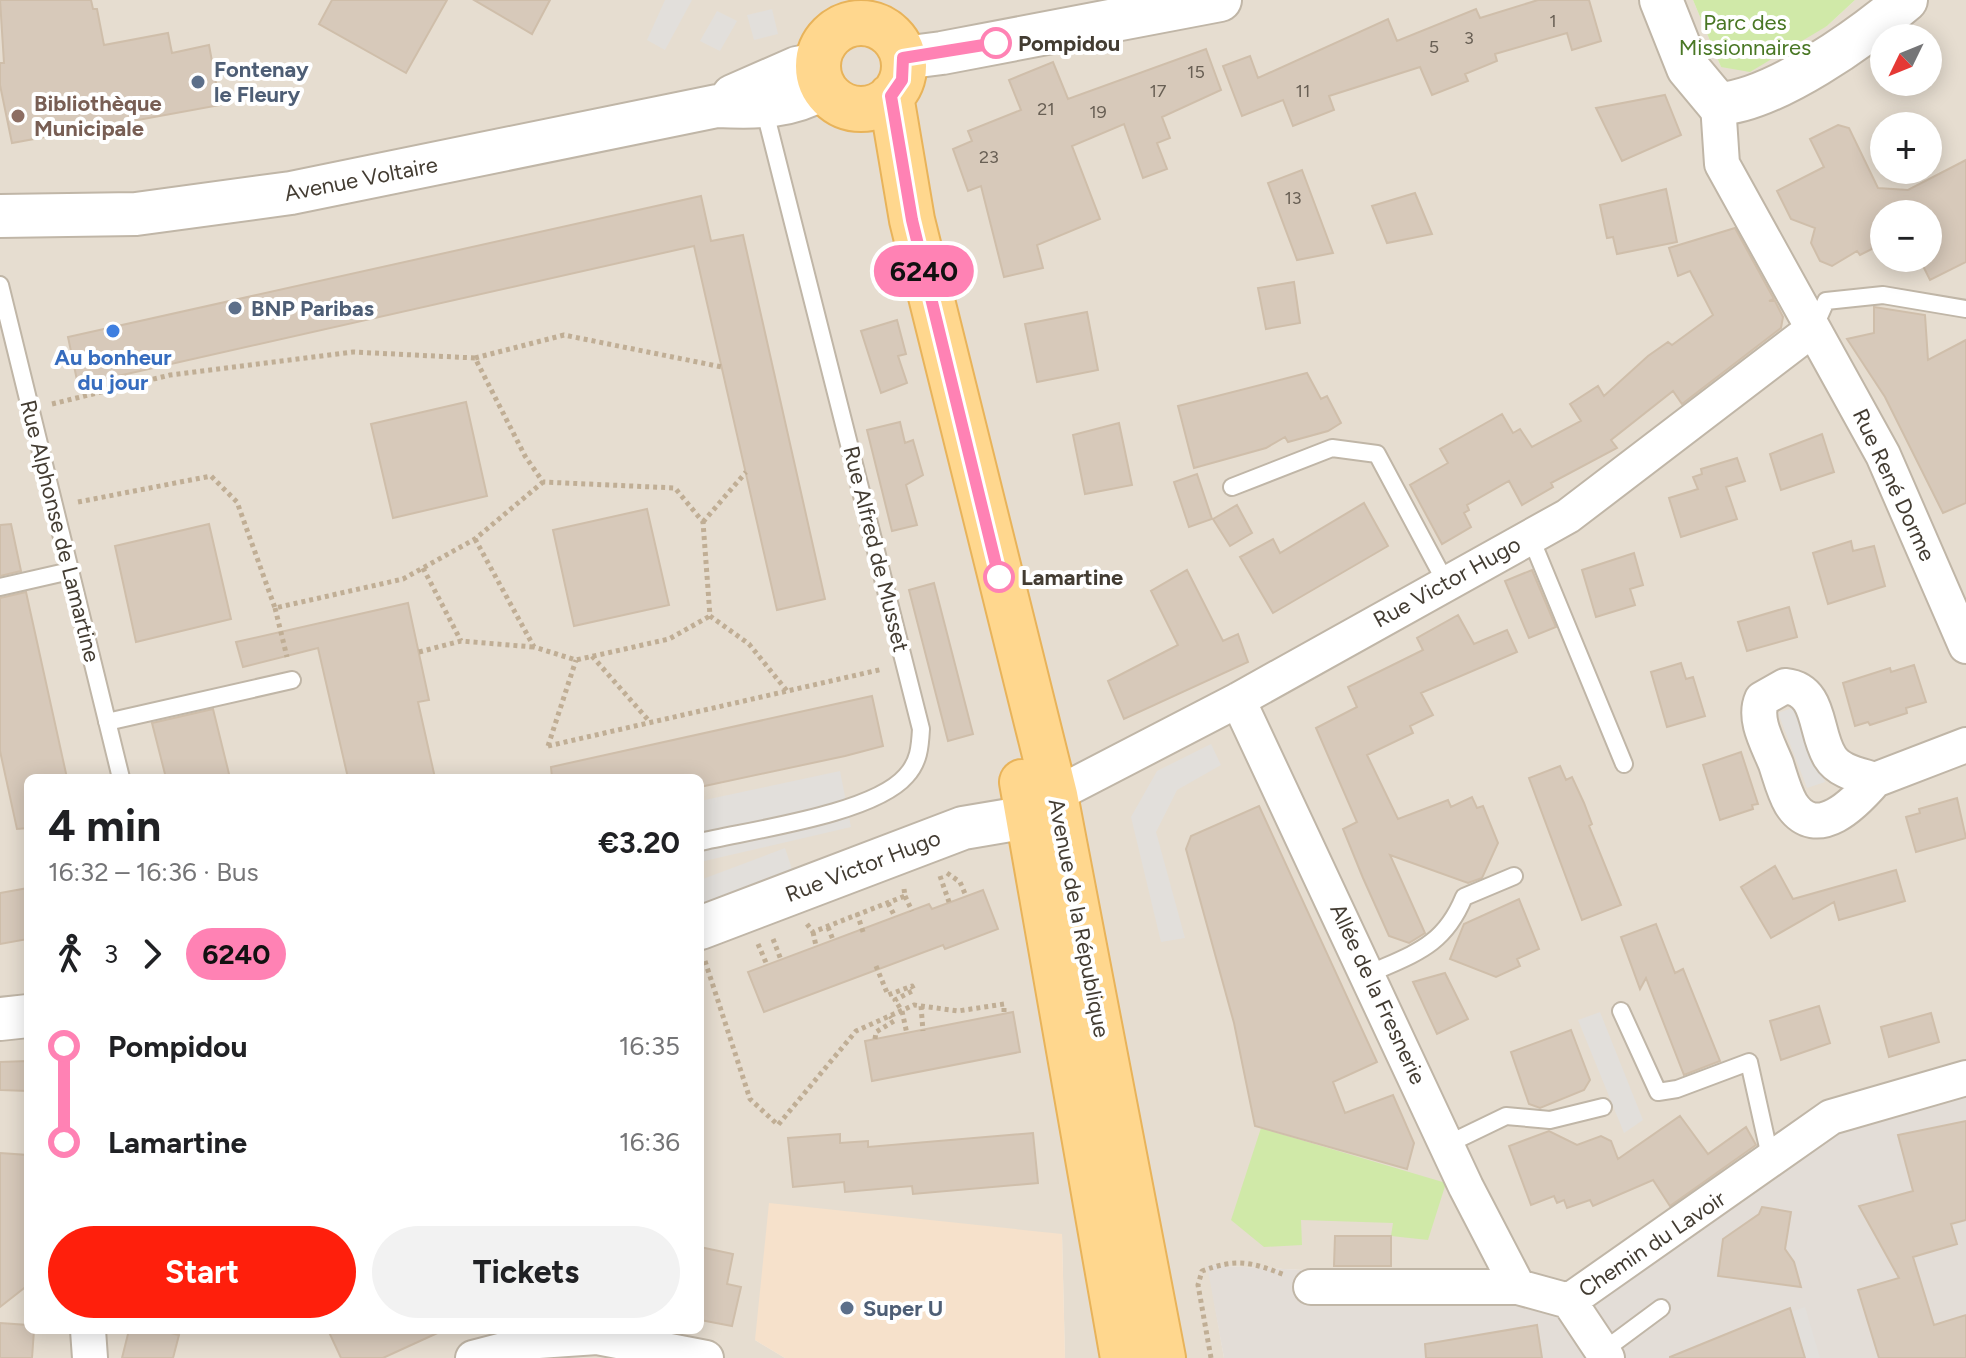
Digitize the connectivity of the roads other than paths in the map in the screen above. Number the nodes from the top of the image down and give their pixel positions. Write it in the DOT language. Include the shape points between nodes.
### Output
graph roads {
  1 [pos="1220,0"];
  2 [pos="1661,0"];
  3 [pos="1906,0"];
  4 [pos="838,35"];
  5 [pos="886,88"];
  6 [pos="1718,104"];
  7 [pos="717,106"];
  8 [pos="764,108"];
  9 [pos="0,216"];
  10 [pos="0,285"];
  11 [pos="1966,309"];
  12 [pos="1813,329"];
  13 [pos="1232,487"];
  14 [pos="1530,536"];
  15 [pos="70,571"];
  16 [pos="1445,581"];
  17 [pos="1954,582"];
  18 [pos="0,587"];
  19 [pos="1966,646"];
  20 [pos="292,680"];
  21 [pos="1238,700"];
  22 [pos="107,722"];
  23 [pos="1966,745"];
  24 [pos="1624,764"];
  25 [pos="120,774"];
  26 [pos="1875,780"];
  27 [pos="1041,806"];
  28 [pos="704,841"];
  29 [pos="1514,876"];
  30 [pos="706,942"];
  31 [pos="1369,974"];
  32 [pos="1621,1011"];
  33 [pos="24,1016"];
  34 [pos="0,1019"];
  35 [pos="1966,1078"];
  36 [pos="1603,1107"];
  37 [pos="1448,1144"];
  38 [pos="1771,1163"];
  39 [pos="1311,1287"];
  40 [pos="1518,1287"];
  41 [pos="1569,1301"];
  42 [pos="1661,1308"];
  43 [pos="88,1334"];
  44 [pos="632,1350"];
  45 [pos="1605,1355"];
  46 [pos="90,1358"];
  47 [pos="473,1358"];
  48 [pos="706,1358"];
  49 [pos="1123,1358"];
  50 [pos="1163,1358"];
  1 -- 5 [label="street" via="942,53"];
  2 -- 6 [label="street" via="1688,68"];
  3 -- 6 [label="street" via="1878,24 1776,87 1740,103"];
  4 -- 5 [label="main road, Avenue de la République" via="890,34"];
  4 -- 5 [label="main road" via="839,103"];
  4 -- 7 [label="street, Avenue Voltaire" via="797,68"];
  4 -- 8 [label="street, Avenue Voltaire" via="806,98"];
  5 -- 27 [label="main road, Avenue de la République"];
  6 -- 12 [label="street, Rue René Dorme" via="1722,164"];
  7 -- 8 [label="street, Avenue Voltaire"];
  7 -- 9 [label="street, Avenue Voltaire" via="291,193 136,214"];
  8 -- 28 [label="lane, Rue Alfred de Musset" via="921,729 919,757 905,778 851,807"];
  10 -- 15 [label="lane, Rue Alphonse de Lamartine"];
  11 -- 12 [label="lane" via="1883,295 1826,301"];
  12 -- 14 [label="street, Rue Victor Hugo" via="1568,516"];
  12 -- 17 [label="street, Rue René Dorme"];
  13 -- 16 [label="lane" via="1332,448 1377,454"];
  14 -- 16 [label="street, Rue Victor Hugo"];
  14 -- 24 [label="lane"];
  15 -- 18 [label="lane"];
  15 -- 22 [label="lane, Rue Alphonse de Lamartine"];
  16 -- 21 [label="street, Rue Victor Hugo"];
  17 -- 19 [label="street, Rue René Dorme"];
  20 -- 22 [label="lane"];
  21 -- 27 [label="street, Rue Victor Hugo"];
  21 -- 31 [label="street, Allée de la Fresnerie"];
  22 -- 25 [label="lane, Rue Alphonse de Lamartine"];
  23 -- 26 [label="street"];
  27 -- 30 [label="street, Rue Victor Hugo" via="963,828"];
  27 -- 49 [label="main road, Avenue de la République"];
  27 -- 50 [label="main road, Avenue de la République"];
  29 -- 31 [label="lane" via="1464,897 1453,924 1429,947"];
  31 -- 37 [label="street, Allée de la Fresnerie"];
  32 -- 38 [label="lane" via="1658,1092 1749,1062"];
  33 -- 34 [label="street"];
  35 -- 38 [label="street, Chemin du Lavoir" via="1831,1117"];
  36 -- 37 [label="lane" via="1550,1120 1506,1116"];
  37 -- 40 [label="street, Allée de la Fresnerie"];
  38 -- 41 [label="street, Chemin du Lavoir"];
  39 -- 40 [label="street, Chemin du Lavoir"];
  40 -- 41 [label="street, Chemin du Lavoir"];
  41 -- 45 [label="street"];
  42 -- 45 [label="lane"];
  43 -- 46 [label="street"];
  44 -- 47 [label="street" via="597,1337 538,1341"];
  44 -- 48 [label="street"];
}
